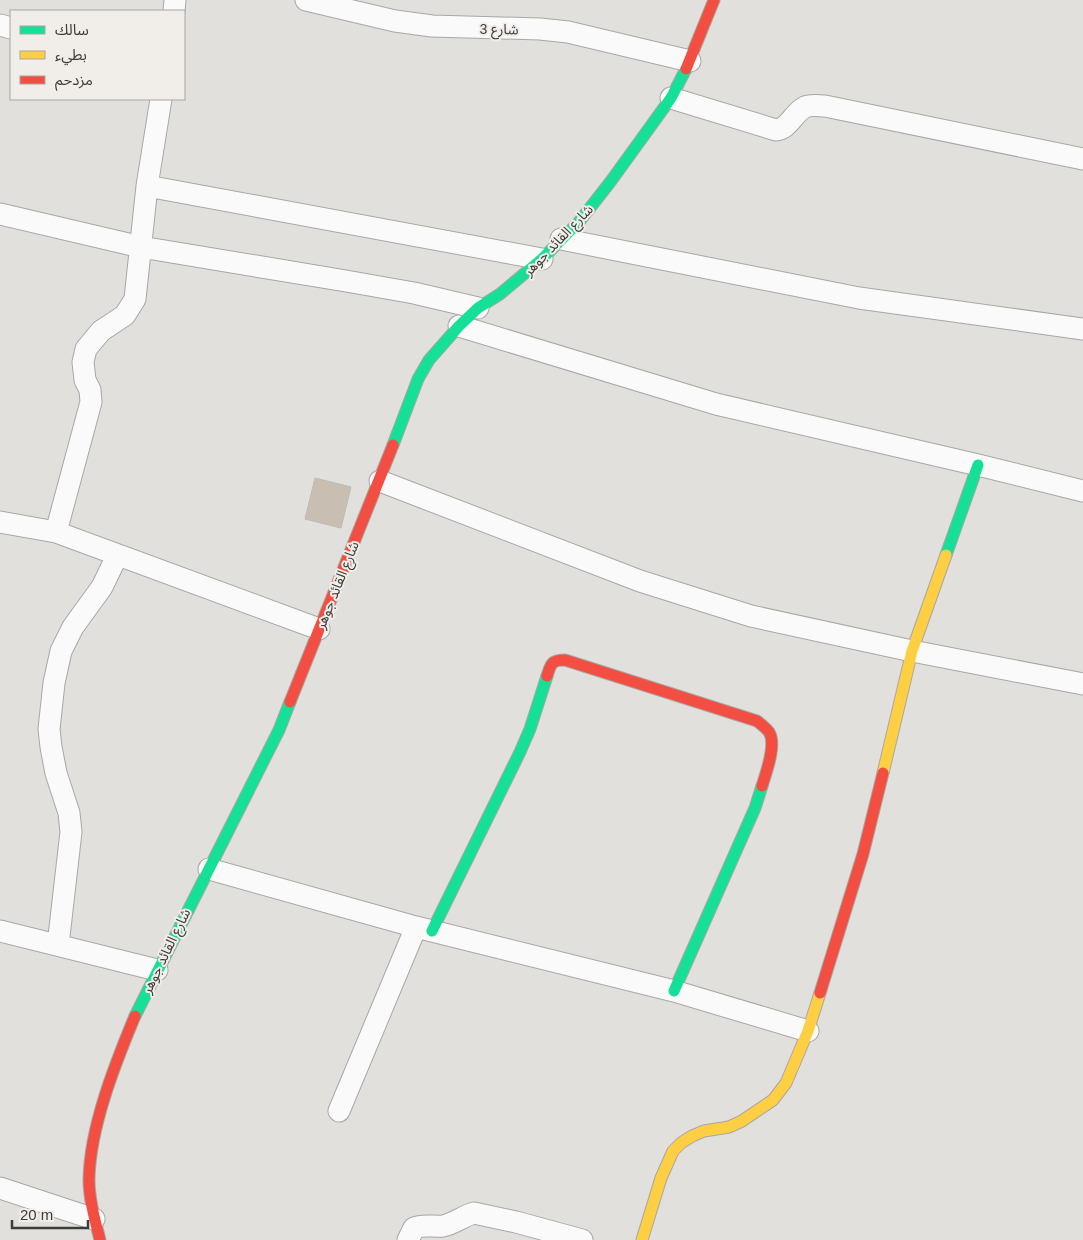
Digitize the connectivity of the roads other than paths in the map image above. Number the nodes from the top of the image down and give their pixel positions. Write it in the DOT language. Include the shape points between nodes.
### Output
graph roads {
  1 [pos="306,0"];
  2 [pos="714,0"];
  3 [pos="690,61"];
  4 [pos="671,98"];
  5 [pos="161,100"];
  6 [pos="1083,159"];
  7 [pos="148,186"];
  8 [pos="0,214"];
  9 [pos="561,239"];
  10 [pos="141,247"];
  11 [pos="542,259"];
  12 [pos="478,308"];
  13 [pos="459,326"];
  14 [pos="1083,329"];
  15 [pos="978,465"];
  16 [pos="380,481"];
  17 [pos="1083,491"];
  18 [pos="0,522"];
  19 [pos="56,532"];
  20 [pos="117,556"];
  21 [pos="319,629"];
  22 [pos="912,651"];
  23 [pos="1083,684"];
  24 [pos="209,869"];
  25 [pos="424,929"];
  26 [pos="0,931"];
  27 [pos="58,945"];
  28 [pos="157,970"];
  29 [pos="674,990"];
  30 [pos="808,1031"];
  31 [pos="339,1111"];
  32 [pos="0,1188"];
  33 [pos="94,1219"];
  34 [pos="408,1238"];
  35 [pos="100,1240"];
  36 [pos="582,1240"];
  37 [pos="642,1240"];
  1 -- 3 [label="street, شارع 3" via="395,21 432,26 568,32"];
  2 -- 3 [label="street, شارع القائد جوهر"];
  3 -- 4 [label="street, شارع القائد جوهر"];
  4 -- 6 [label="street" via="776,130 784,128 805,107 826,106"];
  4 -- 9 [label="street, شارع القائد جوهر" via="611,181 579,222"];
  5 -- 7 [label="street"];
  7 -- 10 [label="street"];
  7 -- 11 [label="street"];
  8 -- 10 [label="street"];
  9 -- 11 [label="street, شارع القائد جوهر"];
  9 -- 14 [label="street" via="859,298"];
  10 -- 12 [label="street" via="414,293"];
  10 -- 19 [label="street" via="135,299 125,315 109,324 93,340 82,362 91,402"];
  11 -- 12 [label="street, شارع القائد جوهر"];
  12 -- 13 [label="street, شارع القائد جوهر"];
  13 -- 15 [label="street" via="716,404"];
  13 -- 16 [label="street, شارع القائد جوهر" via="429,360 418,379"];
  15 -- 17 [label="street"];
  15 -- 22 [label="street"];
  16 -- 21 [label="street, شارع القائد جوهر"];
  16 -- 22 [label="street" via="640,581 750,616"];
  18 -- 19 [label="street"];
  19 -- 20 [label="street"];
  20 -- 21 [label="street"];
  20 -- 27 [label="street" via="102,587 73,627 61,652 54,683 49,729 51,748 71,832"];
  21 -- 24 [label="street, شارع القائد جوهر" via="278,730"];
  22 -- 23 [label="street"];
  22 -- 30 [label="street" via="864,854"];
  24 -- 25 [label="street"];
  24 -- 28 [label="street, شارع القائد جوهر"];
  25 -- 29 [label="street"];
  25 -- 29 [label="street" via="520,752 551,664 565,660 757,721 769,732 772,740 769,763 755,808"];
  25 -- 31 [label="street"];
  26 -- 27 [label="street"];
  27 -- 28 [label="street"];
  28 -- 33 [label="street, شارع القائد جوهر" via="122,1047 104,1098 89,1180"];
  29 -- 30 [label="street"];
  30 -- 37 [label="street" via="786,1083 773,1100 735,1124 692,1136 673,1151"];
  32 -- 33 [label="street"];
  33 -- 35 [label="street, شارع القائد جوهر"];
  34 -- 36 [label="street" via="419,1226 442,1226 474,1214"];
}
